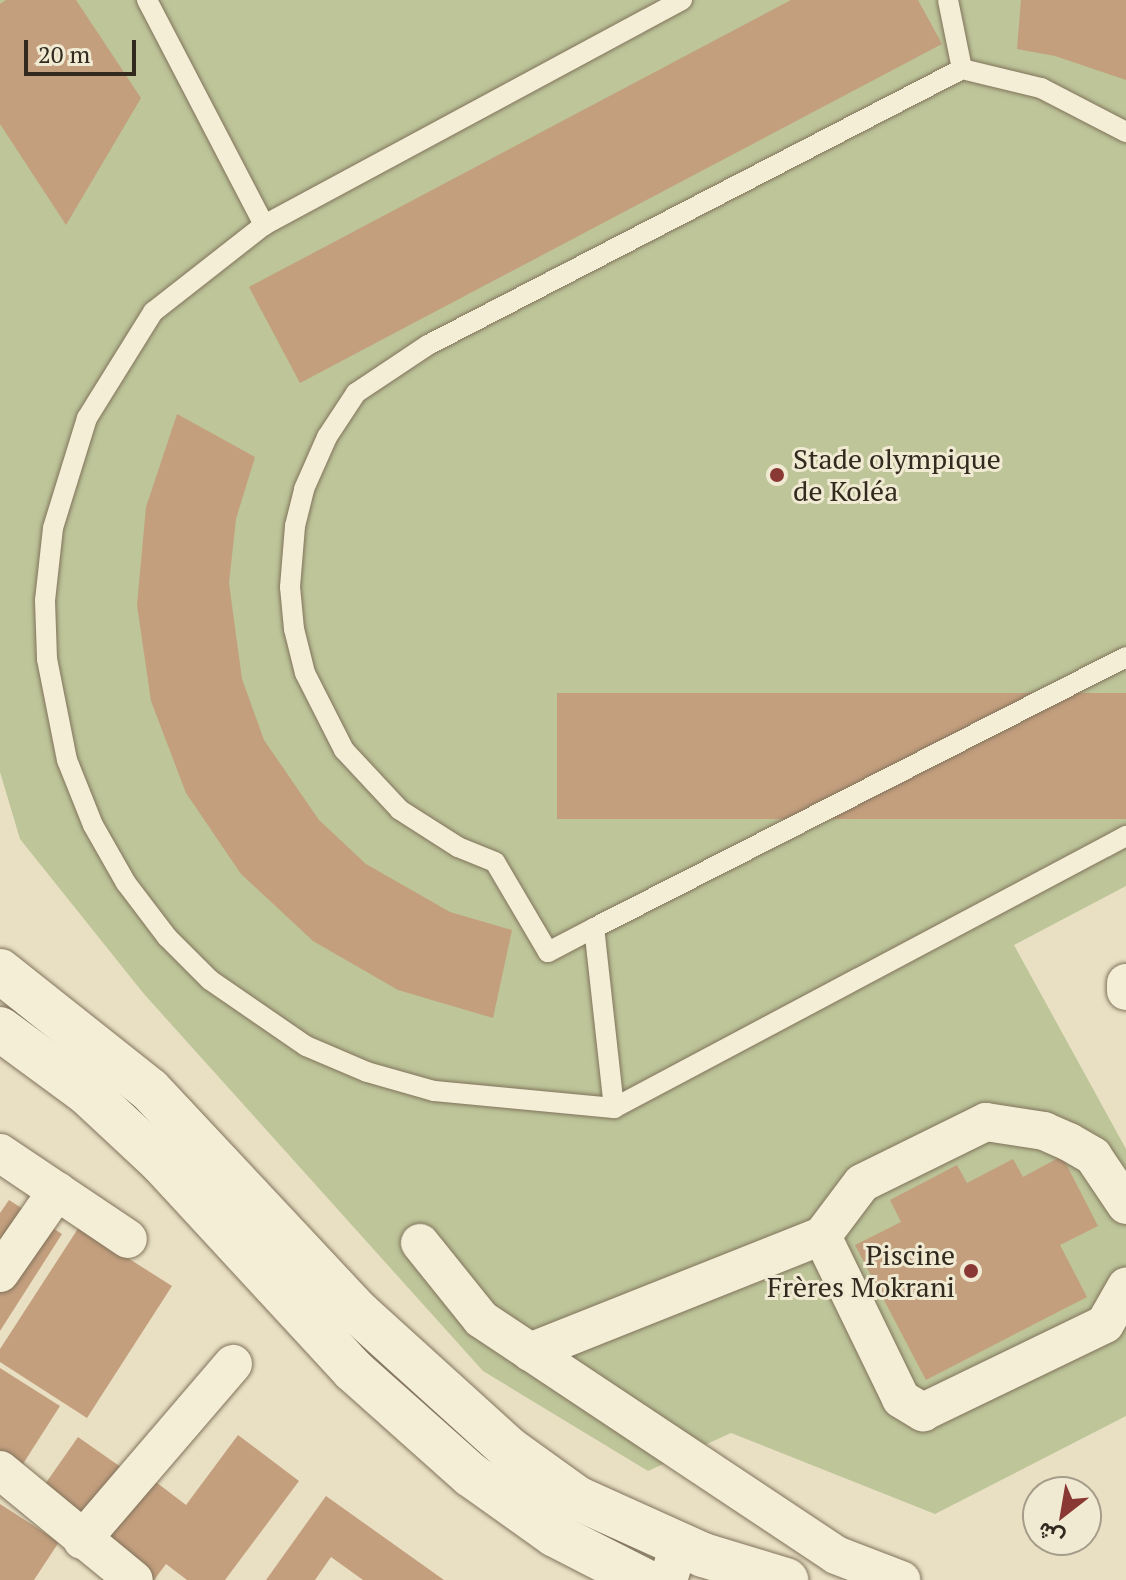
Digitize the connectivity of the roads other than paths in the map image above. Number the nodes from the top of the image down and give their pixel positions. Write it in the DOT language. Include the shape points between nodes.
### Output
graph roads {
  1 [pos="147,0"];
  2 [pos="682,0"];
  3 [pos="948,0"];
  4 [pos="962,69"];
  5 [pos="1126,132"];
  6 [pos="264,225"];
  7 [pos="1126,657"];
  8 [pos="1126,836"];
  9 [pos="594,928"];
  10 [pos="0,971"];
  11 [pos="1126,983"];
  12 [pos="1126,991"];
  13 [pos="0,1029"];
  14 [pos="614,1108"];
  15 [pos="0,1153"];
  16 [pos="57,1191"];
  17 [pos="1126,1205"];
  18 [pos="822,1236"];
  19 [pos="128,1239"];
  20 [pos="420,1243"];
  21 [pos="0,1273"];
  22 [pos="1126,1287"];
  23 [pos="530,1352"];
  24 [pos="233,1364"];
  25 [pos="0,1470"];
  26 [pos="674,1562"];
  27 [pos="102,1566"];
  28 [pos="643,1580"];
  29 [pos="786,1580"];
  30 [pos="901,1580"];
  1 -- 6 [label="lane"];
  2 -- 6 [label="lane"];
  3 -- 4 [label="lane"];
  4 -- 5 [label="lane" via="1041,88"];
  4 -- 9 [label="lane" via="402,361 356,393 327,437 304,489 290,587 294,629 311,687 344,750 400,810 458,847 495,862 548,952"];
  6 -- 14 [label="lane" via="153,312 102,391 66,472 45,601 47,659 67,760 93,825 126,883 167,937 254,1015 306,1046 367,1072 434,1091"];
  7 -- 9 [label="lane"];
  8 -- 14 [label="lane"];
  9 -- 14 [label="lane"];
  10 -- 26 [label="main road" via="150,1090 359,1313 442,1393 577,1498"];
  11 -- 12 [label="street"];
  13 -- 28 [label="main road" via="87,1093 162,1163 353,1370 471,1475 555,1535"];
  15 -- 16 [label="street"];
  16 -- 19 [label="street"];
  16 -- 21 [label="street"];
  17 -- 18 [label="street" via="1093,1156 1044,1131 986,1122 862,1183"];
  18 -- 22 [label="street" via="901,1399 923,1412 1105,1324"];
  18 -- 23 [label="street"];
  20 -- 23 [label="street" via="481,1319"];
  23 -- 30 [label="street" via="836,1555"];
  24 -- 27 [label="street"];
  25 -- 27 [label="street"];
  26 -- 29 [label="main road"];
}
